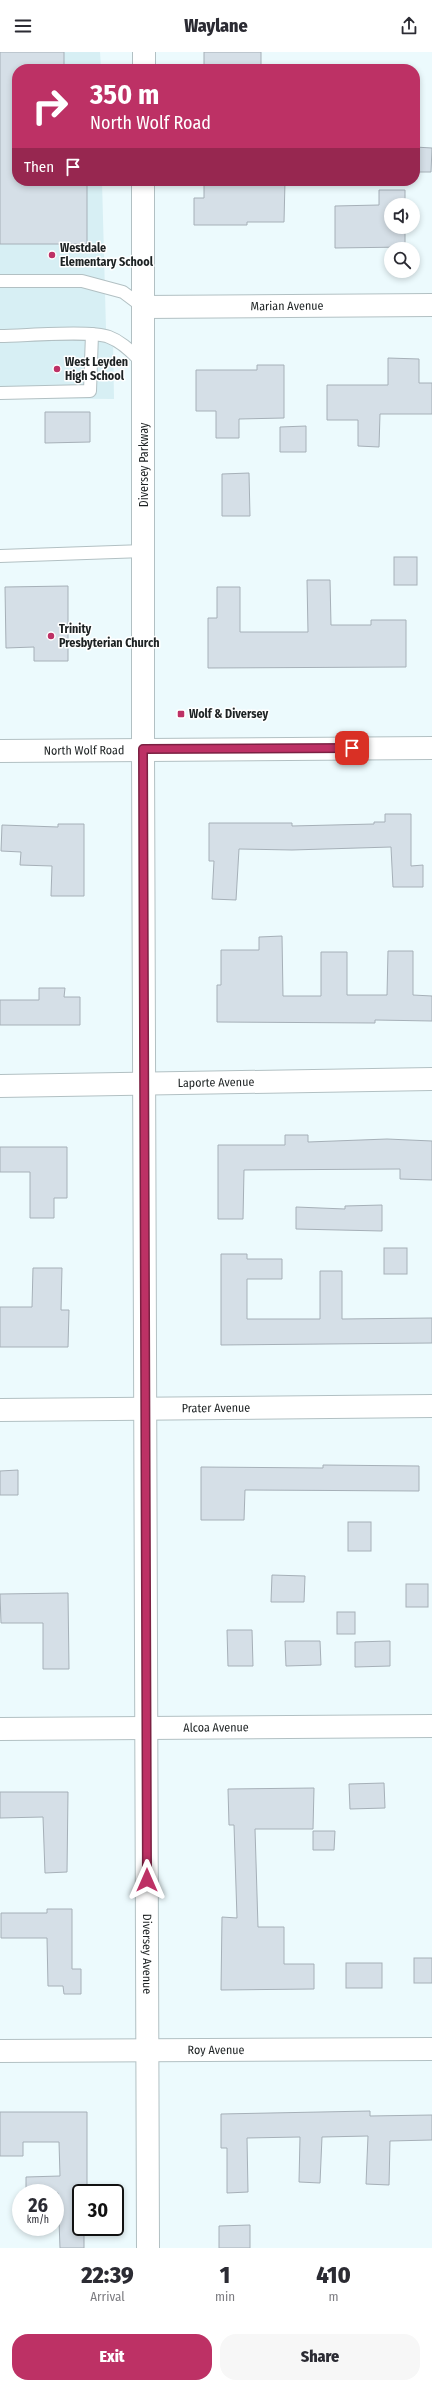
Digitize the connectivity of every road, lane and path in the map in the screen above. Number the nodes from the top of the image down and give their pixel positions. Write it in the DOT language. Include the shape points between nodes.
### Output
graph roads {
  1 [pos="144,52"];
  2 [pos="144,64"];
  3 [pos="143,186"];
  4 [pos="0,282"];
  5 [pos="432,305"];
  6 [pos="143,307"];
  7 [pos="92,334"];
  8 [pos="0,336"];
  9 [pos="143,363"];
  10 [pos="0,393"];
  11 [pos="144,552"];
  12 [pos="0,556"];
  13 [pos="432,748"];
  14 [pos="143,749"];
  15 [pos="0,751"];
  16 [pos="432,1079"];
  17 [pos="144,1084"];
  18 [pos="0,1086"];
  19 [pos="432,1406"];
  20 [pos="145,1409"];
  21 [pos="0,1410"];
  22 [pos="432,1726"];
  23 [pos="146,1727"];
  24 [pos="0,1729"];
  25 [pos="147,2049"];
  26 [pos="432,2049"];
  27 [pos="0,2051"];
  28 [pos="148,2248"];
  1 -- 2 [label="street"];
  3 -- 6 [label="street, Diversey Parkway"];
  4 -- 6 [label="lane" via="82,281 123,292"];
  5 -- 6 [label="street, Marian Avenue"];
  6 -- 9 [label="street, Diversey Parkway"];
  7 -- 8 [label="lane"];
  7 -- 9 [label="lane" via="108,336 121,343"];
  7 -- 10 [label="lane" via="90,391"];
  9 -- 11 [label="street, Diversey Parkway"];
  11 -- 12 [label="lane"];
  11 -- 14 [label="street, Diversey Parkway"];
  13 -- 14 [label="street, North Wolf Road"];
  14 -- 15 [label="street, North Wolf Road"];
  14 -- 17 [label="street, Diversey Avenue"];
  16 -- 17 [label="street, Laporte Avenue"];
  17 -- 18 [label="street, Laporte Avenue"];
  17 -- 20 [label="street, Diversey Avenue"];
  19 -- 20 [label="street, Prater Avenue"];
  20 -- 21 [label="street, Prater Avenue"];
  20 -- 23 [label="street, Diversey Avenue"];
  22 -- 23 [label="street, Alcoa Avenue"];
  23 -- 24 [label="street, Alcoa Avenue"];
  23 -- 25 [label="street, Diversey Avenue"];
  25 -- 26 [label="street, Roy Avenue"];
  25 -- 27 [label="street, Roy Avenue"];
  25 -- 28 [label="street, Diversey Avenue"];
}
